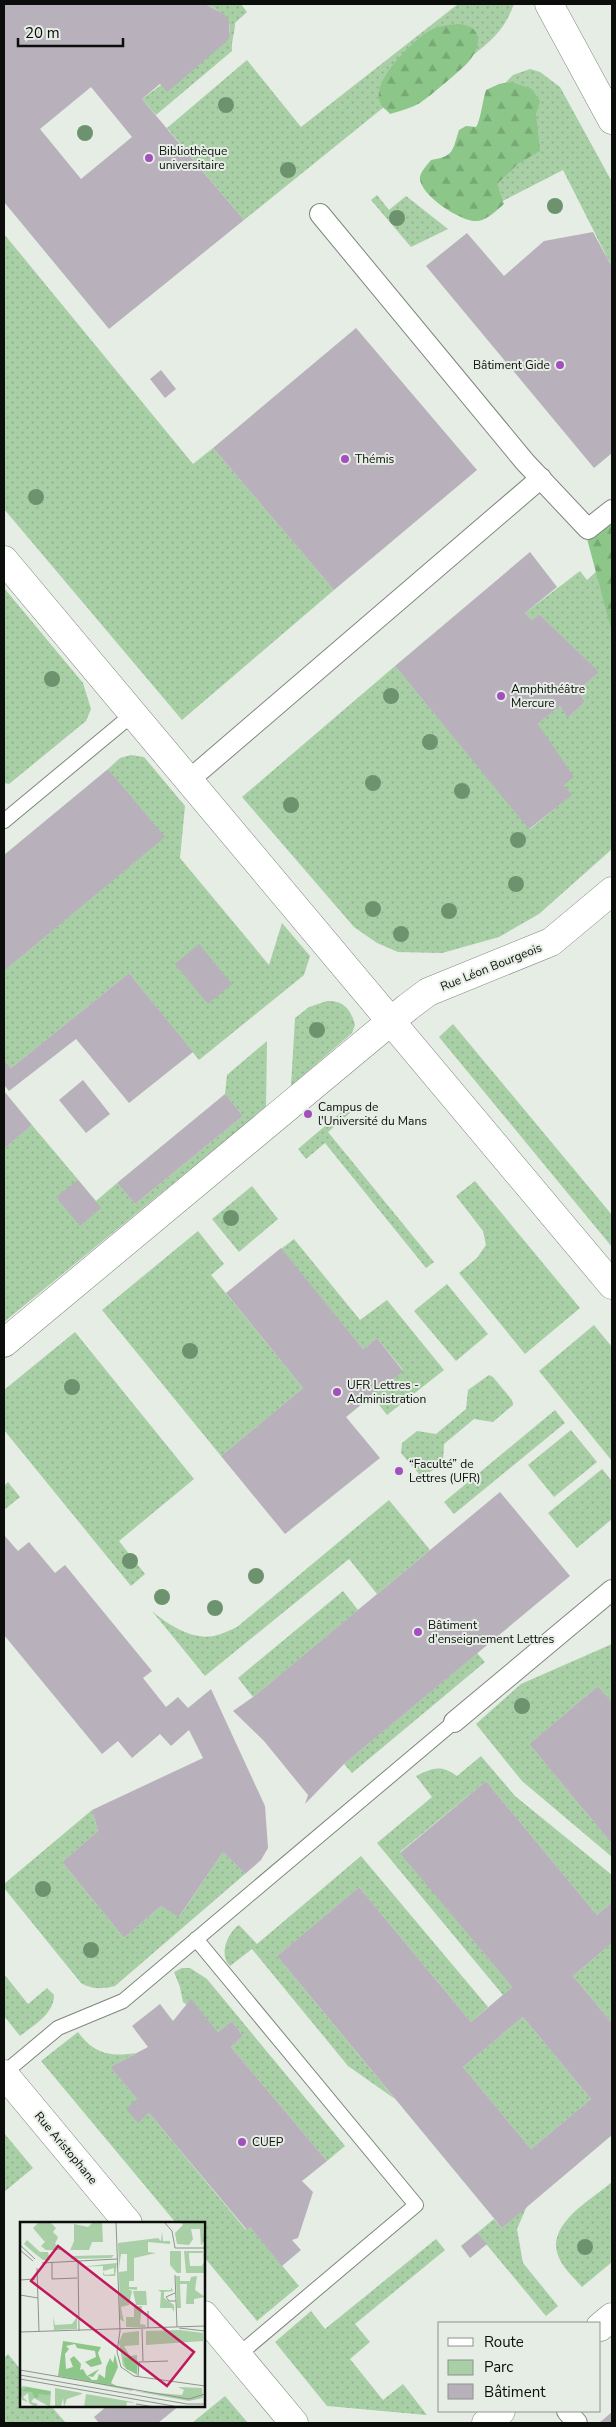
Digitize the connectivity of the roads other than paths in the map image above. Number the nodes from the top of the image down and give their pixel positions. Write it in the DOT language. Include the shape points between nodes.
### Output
graph roads {
  1 [pos="550,4"];
  2 [pos="612,120"];
  3 [pos="320,214"];
  4 [pos="541,478"];
  5 [pos="612,510"];
  6 [pos="4,560"];
  7 [pos="133,714"];
  8 [pos="189,780"];
  9 [pos="4,821"];
  10 [pos="612,891"];
  11 [pos="399,1014"];
  12 [pos="612,1285"];
  13 [pos="4,1344"];
  14 [pos="612,1590"];
  15 [pos="454,1722"];
  16 [pos="196,1939"];
  17 [pos="4,2073"];
  18 [pos="127,2222"];
  19 [pos="205,2316"];
  20 [pos="612,2317"];
  21 [pos="601,2326"];
  22 [pos="237,2356"];
  23 [pos="500,2412"];
  24 [pos="568,2412"];
  25 [pos="294,2423"];
  26 [pos="486,2423"];
  27 [pos="577,2423"];
  1 -- 2 [label="street"];
  3 -- 4 [label="street"];
  4 -- 5 [label="street" via="588,529"];
  4 -- 8 [label="street"];
  6 -- 7 [label="street"];
  7 -- 8 [label="street"];
  7 -- 9 [label="lane"];
  8 -- 11 [label="street"];
  10 -- 11 [label="street, Rue Léon Bourgeois" via="551,942 428,992"];
  11 -- 12 [label="street"];
  11 -- 13 [label="street, Rue Léon Bourgeois"];
  14 -- 15 [label="street"];
  15 -- 16 [label="lane"];
  16 -- 17 [label="lane" via="123,2000 58,2028"];
  16 -- 22 [label="lane" via="416,2205"];
  17 -- 18 [label="street, Rue Aristophane"];
  19 -- 22 [label="street"];
  20 -- 21 [label="street"];
  22 -- 25 [label="street"];
  23 -- 26 [label="street"];
  24 -- 27 [label="street"];
}
